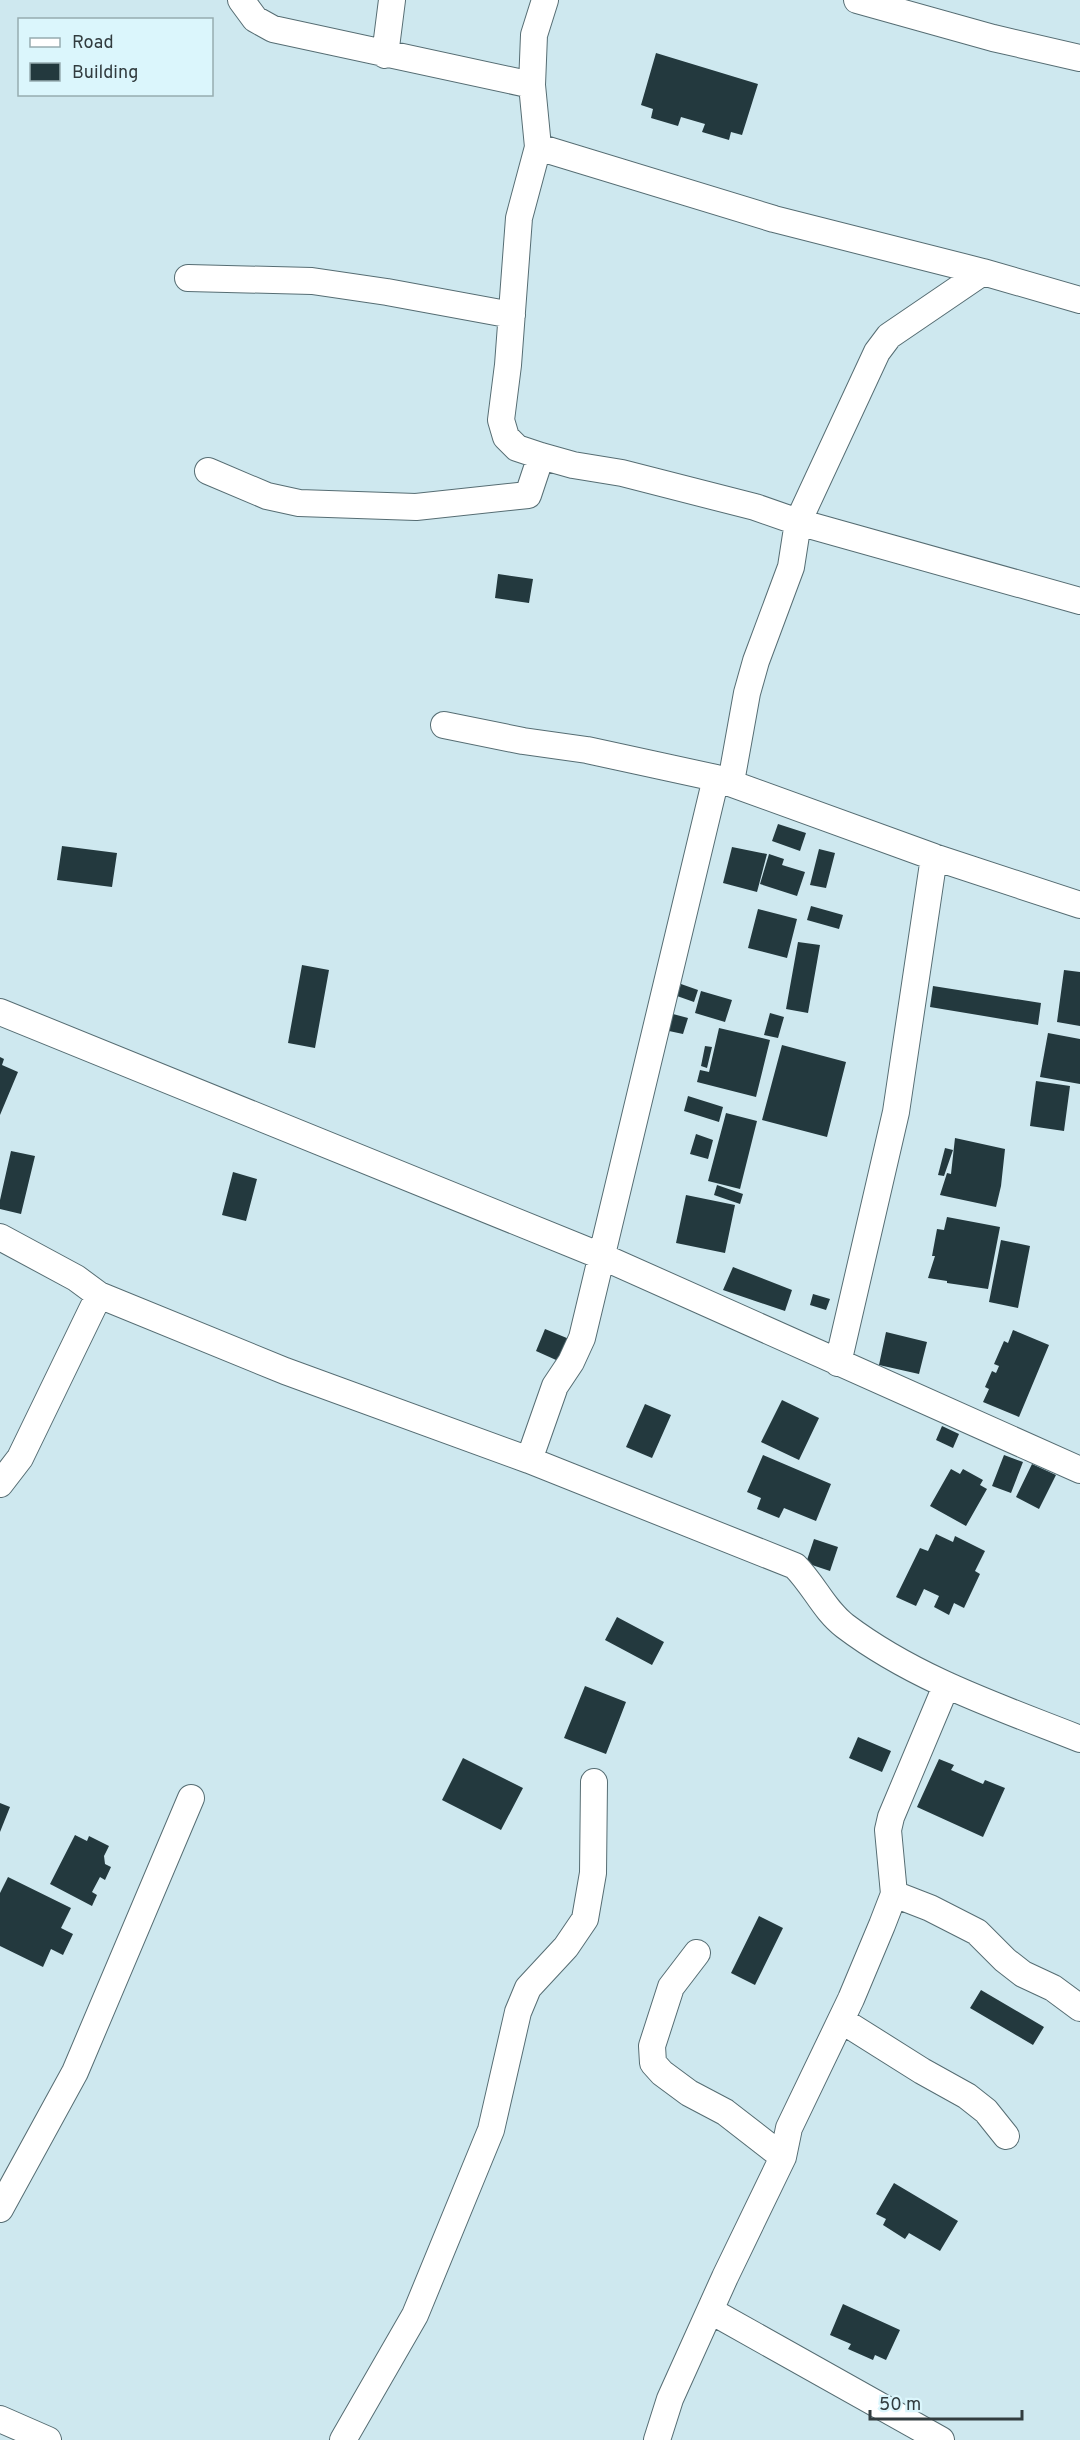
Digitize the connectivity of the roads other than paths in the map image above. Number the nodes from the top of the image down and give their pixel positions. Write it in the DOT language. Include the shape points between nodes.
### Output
graph roads {
  1 [pos="241,0"];
  2 [pos="392,0"];
  3 [pos="545,0"];
  4 [pos="857,0"];
  5 [pos="385,55"];
  6 [pos="1080,57"];
  7 [pos="532,85"];
  8 [pos="538,147"];
  9 [pos="982,272"];
  10 [pos="188,278"];
  11 [pos="1080,300"];
  12 [pos="512,315"];
  13 [pos="541,456"];
  14 [pos="208,471"];
  15 [pos="798,522"];
  16 [pos="1080,600"];
  17 [pos="444,725"];
  18 [pos="724,780"];
  19 [pos="934,857"];
  20 [pos="1080,905"];
  21 [pos="0,1012"];
  22 [pos="0,1237"];
  23 [pos="601,1256"];
  24 [pos="99,1295"];
  25 [pos="838,1362"];
  26 [pos="529,1460"];
  27 [pos="1079,1465"];
  28 [pos="0,1484"];
  29 [pos="946,1686"];
  30 [pos="1080,1739"];
  31 [pos="594,1782"];
  32 [pos="190,1798"];
  33 [pos="894,1894"];
  34 [pos="697,1953"];
  35 [pos="1080,2008"];
  36 [pos="841,2019"];
  37 [pos="1006,2136"];
  38 [pos="783,2157"];
  39 [pos="0,2209"];
  40 [pos="711,2311"];
  41 [pos="0,2420"];
  42 [pos="48,2440"];
  43 [pos="343,2440"];
  44 [pos="657,2440"];
  45 [pos="941,2440"];
  1 -- 5 [label="street" via="255,19 273,29"];
  2 -- 5 [label="street"];
  3 -- 7 [label="street" via="534,35"];
  4 -- 6 [label="street" via="993,38"];
  5 -- 7 [label="street"];
  7 -- 8 [label="street"];
  8 -- 9 [label="street" via="774,219"];
  8 -- 12 [label="street" via="519,218"];
  9 -- 11 [label="street"];
  9 -- 15 [label="street" via="889,336 877,352"];
  10 -- 12 [label="street" via="312,281"];
  12 -- 13 [label="street" via="501,420 506,437 517,448"];
  13 -- 14 [label="street" via="528,495 416,507 299,503 267,496"];
  13 -- 15 [label="street" via="622,472"];
  15 -- 16 [label="street"];
  15 -- 18 [label="street" via="791,567 756,661"];
  17 -- 18 [label="street" via="587,750"];
  18 -- 19 [label="street"];
  18 -- 23 [label="street"];
  19 -- 20 [label="street"];
  19 -- 25 [label="street" via="896,1112"];
  21 -- 23 [label="street"];
  22 -- 24 [label="street" via="76,1278"];
  23 -- 25 [label="street"];
  23 -- 26 [label="street" via="582,1338 555,1386"];
  24 -- 26 [label="street" via="285,1371"];
  24 -- 28 [label="street" via="20,1458"];
  25 -- 27 [label="street"];
  26 -- 29 [label="street" via="795,1566 844,1625"];
  29 -- 30 [label="street"];
  29 -- 33 [label="street" via="891,1817 888,1830"];
  31 -- 43 [label="street" via="593,1873 585,1919 566,1947 528,1988 518,2012 491,2130 415,2315"];
  32 -- 39 [label="street" via="75,2072"];
  33 -- 35 [label="street" via="977,1932 1023,1974 1053,1988"];
  33 -- 36 [label="street"];
  34 -- 38 [label="street" via="671,1987 652,2046 653,2063 689,2093 725,2112"];
  36 -- 37 [label="street" via="967,2096 986,2111"];
  36 -- 38 [label="street" via="789,2128"];
  38 -- 40 [label="street"];
  40 -- 44 [label="street" via="670,2399"];
  40 -- 45 [label="street"];
  41 -- 42 [label="street"];
}
